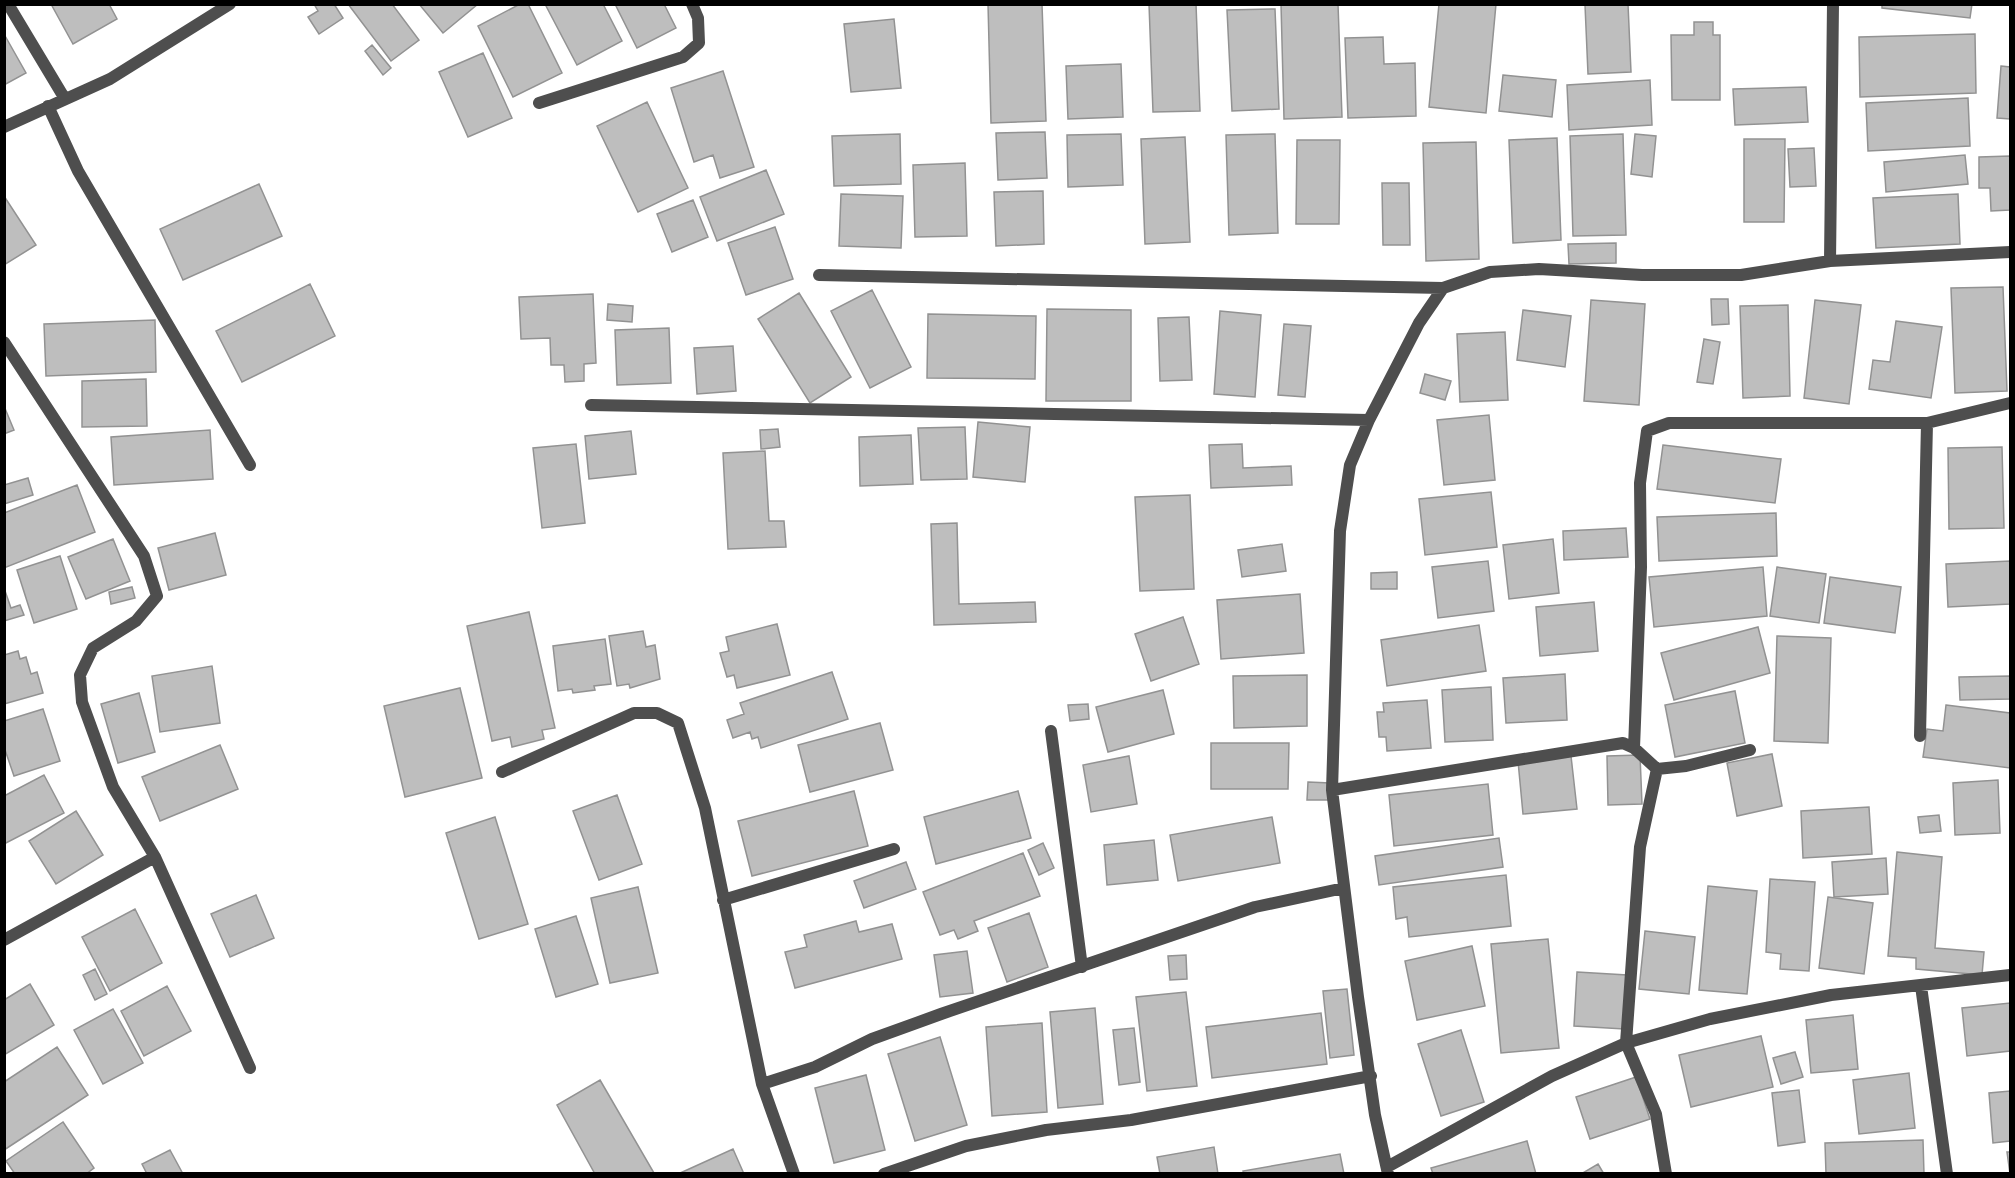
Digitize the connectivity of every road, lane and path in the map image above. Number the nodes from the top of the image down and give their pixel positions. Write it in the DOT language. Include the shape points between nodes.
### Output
graph roads {
  1 [pos="8,4"];
  2 [pos="230,4"];
  3 [pos="692,4"];
  4 [pos="1833,4"];
  5 [pos="65,99"];
  6 [pos="539,103"];
  7 [pos="48,106"];
  8 [pos="4,127"];
  9 [pos="2010,252"];
  10 [pos="1830,261"];
  11 [pos="819,275"];
  12 [pos="1443,288"];
  13 [pos="4,342"];
  14 [pos="2010,403"];
  15 [pos="591,405"];
  16 [pos="1369,420"];
  17 [pos="1927,423"];
  18 [pos="250,465"];
  19 [pos="1051,731"];
  20 [pos="1920,736"];
  21 [pos="1634,748"];
  22 [pos="1750,750"];
  23 [pos="1657,769"];
  24 [pos="502,772"];
  25 [pos="1332,790"];
  26 [pos="894,849"];
  27 [pos="155,857"];
  28 [pos="1344,888"];
  29 [pos="723,900"];
  30 [pos="4,940"];
  31 [pos="1082,967"];
  32 [pos="2010,975"];
  33 [pos="1921,986"];
  34 [pos="1626,1043"];
  35 [pos="250,1068"];
  36 [pos="1371,1076"];
  37 [pos="762,1084"];
  38 [pos="1388,1170"];
  39 [pos="794,1173"];
  40 [pos="884,1173"];
  41 [pos="1666,1173"];
  42 [pos="1947,1173"];
  1 -- 5 [label="street"];
  2 -- 5 [label="street" via="110,79"];
  3 -- 6 [label="street" via="698,18 699,43 683,57"];
  4 -- 10 [label="street"];
  5 -- 7 [label="street"];
  7 -- 8 [label="street"];
  7 -- 18 [label="street" via="78,171"];
  9 -- 10 [label="street"];
  10 -- 12 [label="street" via="1741,274 1642,275 1539,269 1490,272"];
  11 -- 12 [label="street"];
  12 -- 16 [label="street" via="1419,323"];
  13 -- 27 [label="street" via="144,556 157,596 136,621 93,648 80,675 82,702 113,787"];
  14 -- 17 [label="street"];
  15 -- 16 [label="street"];
  16 -- 25 [label="street" via="1350,465 1340,531"];
  17 -- 20 [label="street"];
  17 -- 21 [label="street" via="1669,423 1647,431 1640,483"];
  19 -- 31 [label="street"];
  21 -- 23 [label="street"];
  21 -- 25 [label="street" via="1623,743"];
  22 -- 23 [label="street"];
  23 -- 34 [label="street" via="1640,847"];
  24 -- 29 [label="street" via="634,712 657,713 678,723 705,808"];
  25 -- 28 [label="street"];
  26 -- 29 [label="street"];
  27 -- 30 [label="street"];
  27 -- 35 [label="street"];
  28 -- 31 [label="street" via="1255,907"];
  28 -- 36 [label="street"];
  29 -- 37 [label="street"];
  31 -- 37 [label="street" via="882,1035 815,1067"];
  32 -- 33 [label="street"];
  33 -- 34 [label="street" via="1831,995 1710,1018"];
  33 -- 42 [label="street"];
  34 -- 38 [label="street" via="1552,1076"];
  34 -- 41 [label="street" via="1656,1114"];
  36 -- 38 [label="street" via="1375,1115"];
  36 -- 40 [label="street" via="1131,1120 1046,1130 966,1146"];
  37 -- 39 [label="street"];
}
